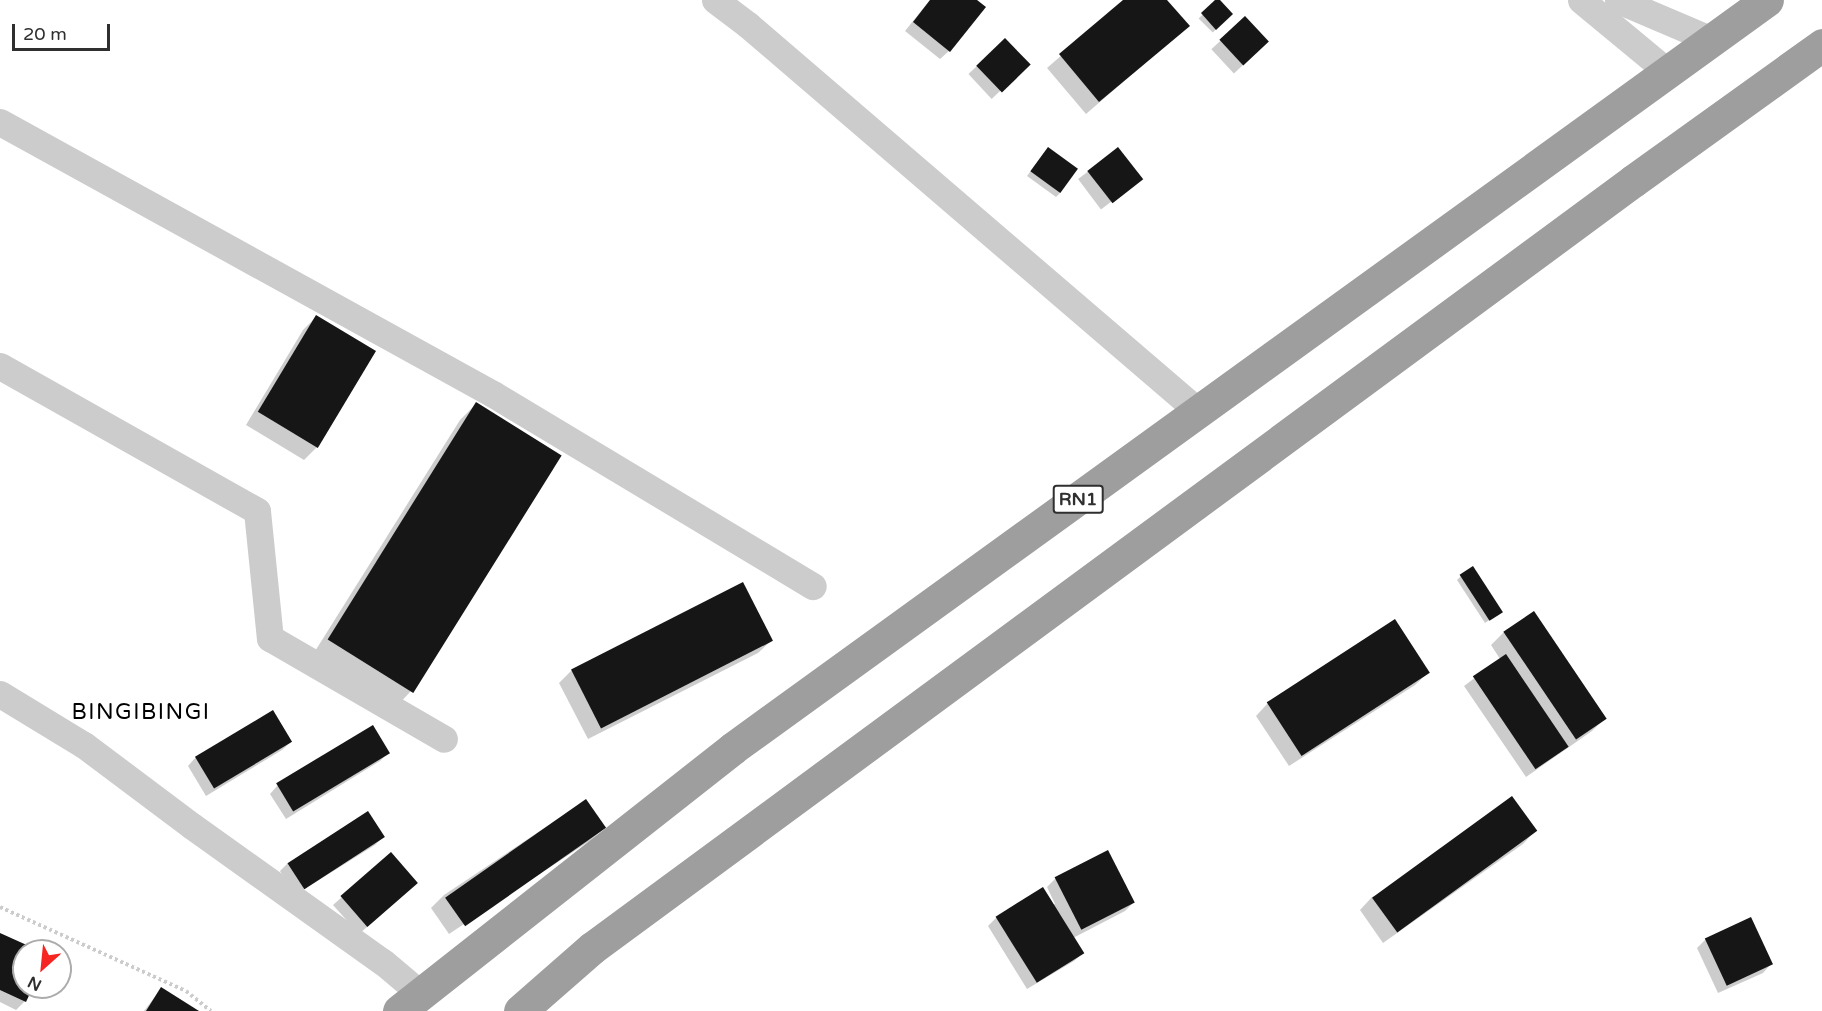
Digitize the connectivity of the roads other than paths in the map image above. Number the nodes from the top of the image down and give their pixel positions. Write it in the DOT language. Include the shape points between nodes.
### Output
graph roads {
  1 [pos="715,0"];
  2 [pos="1581,0"];
  3 [pos="1618,0"];
  4 [pos="1767,0"];
  5 [pos="1712,40"];
  6 [pos="1822,45"];
  7 [pos="1668,72"];
  8 [pos="0,122"];
  9 [pos="0,366"];
  10 [pos="1199,412"];
  11 [pos="813,586"];
  12 [pos="0,694"];
  13 [pos="444,739"];
  14 [pos="410,1002"];
  15 [pos="520,1011"];
  1 -- 10 [label="street"];
  2 -- 7 [label="street"];
  3 -- 5 [label="street"];
  4 -- 5 [label="highway, RN1"];
  5 -- 7 [label="highway, RN1"];
  6 -- 15 [label="highway" via="602,940"];
  7 -- 10 [label="highway, RN1"];
  8 -- 11 [label="street" via="493,393"];
  9 -- 13 [label="street" via="256,511 270,638"];
  10 -- 14 [label="highway, RN1" via="733,748"];
  12 -- 14 [label="street" via="84,745 383,962"];
}
